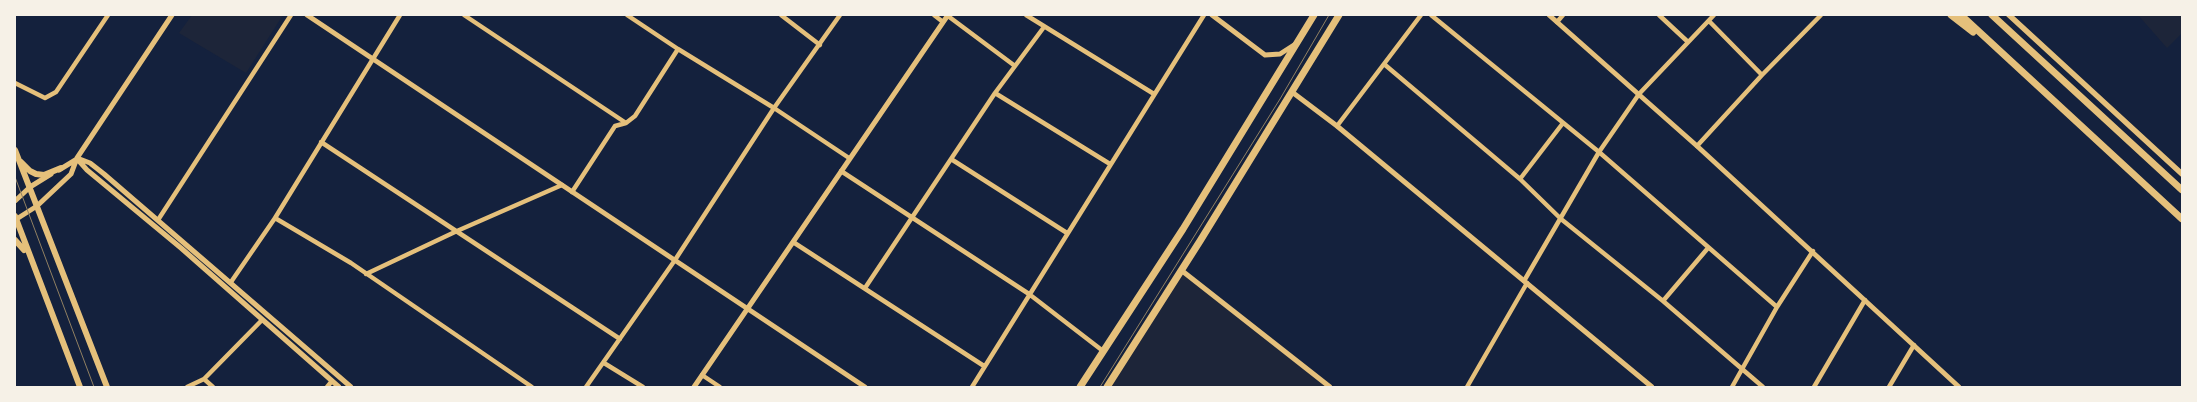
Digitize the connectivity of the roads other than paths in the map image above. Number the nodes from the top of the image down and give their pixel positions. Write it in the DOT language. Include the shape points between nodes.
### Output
graph roads {
  1 [pos="108,15"];
  2 [pos="172,15"];
  3 [pos="291,15"];
  4 [pos="308,15"];
  5 [pos="400,15"];
  6 [pos="464,15"];
  7 [pos="627,15"];
  8 [pos="781,15"];
  9 [pos="840,15"];
  10 [pos="934,15"];
  11 [pos="948,15"];
  12 [pos="1026,15"];
  13 [pos="1204,15"];
  14 [pos="1212,15"];
  15 [pos="1314,15"];
  16 [pos="1339,15"];
  17 [pos="1421,15"];
  18 [pos="1431,15"];
  19 [pos="1549,15"];
  20 [pos="1563,15"];
  21 [pos="1659,15"];
  22 [pos="1714,15"];
  23 [pos="1812,15"];
  24 [pos="1821,15"];
  25 [pos="1951,15"];
  26 [pos="1961,15"];
  27 [pos="1992,15"];
  28 [pos="2010,15"];
  29 [pos="1816,20"];
  30 [pos="1708,21"];
  31 [pos="943,22"];
  32 [pos="1557,22"];
  33 [pos="1044,26"];
  34 [pos="1688,42"];
  35 [pos="1297,43"];
  36 [pos="820,45"];
  37 [pos="678,49"];
  38 [pos="2001,53"];
  39 [pos="373,57"];
  40 [pos="1384,64"];
  41 [pos="1015,66"];
  42 [pos="1762,75"];
  43 [pos="15,83"];
  44 [pos="1292,92"];
  45 [pos="996,93"];
  46 [pos="1154,94"];
  47 [pos="1639,94"];
  48 [pos="774,108"];
  49 [pos="626,123"];
  50 [pos="1563,123"];
  51 [pos="1336,126"];
  52 [pos="322,142"];
  53 [pos="1697,146"];
  54 [pos="15,150"];
  55 [pos="1599,152"];
  56 [pos="77,158"];
  57 [pos="849,158"];
  58 [pos="19,159"];
  59 [pos="951,159"];
  60 [pos="1110,164"];
  61 [pos="61,168"];
  62 [pos="842,171"];
  63 [pos="2182,174"];
  64 [pos="1520,179"];
  65 [pos="562,185"];
  66 [pos="30,187"];
  67 [pos="2182,190"];
  68 [pos="572,192"];
  69 [pos="15,202"];
  70 [pos="37,206"];
  71 [pos="910,217"];
  72 [pos="275,218"];
  73 [pos="15,219"];
  74 [pos="1562,219"];
  75 [pos="2182,219"];
  76 [pos="158,220"];
  77 [pos="457,231"];
  78 [pos="1067,233"];
  79 [pos="15,240"];
  80 [pos="793,242"];
  81 [pos="1708,248"];
  82 [pos="1813,251"];
  83 [pos="675,260"];
  84 [pos="32,262"];
  85 [pos="1181,270"];
  86 [pos="366,274"];
  87 [pos="231,282"];
  88 [pos="1526,282"];
  89 [pos="865,288"];
  90 [pos="1029,294"];
  91 [pos="1865,300"];
  92 [pos="1663,302"];
  93 [pos="1777,307"];
  94 [pos="748,308"];
  95 [pos="262,320"];
  96 [pos="620,339"];
  97 [pos="1914,345"];
  98 [pos="1103,351"];
  99 [pos="604,362"];
  100 [pos="984,366"];
  101 [pos="1743,370"];
  102 [pos="702,375"];
  103 [pos="204,379"];
  104 [pos="332,381"];
  105 [pos="197,385"];
  106 [pos="80,387"];
  107 [pos="107,387"];
  108 [pos="187,387"];
  109 [pos="213,387"];
  110 [pos="326,387"];
  111 [pos="339,387"];
  112 [pos="351,387"];
  113 [pos="532,387"];
  114 [pos="586,387"];
  115 [pos="643,387"];
  116 [pos="694,387"];
  117 [pos="720,387"];
  118 [pos="865,387"];
  119 [pos="972,387"];
  120 [pos="1080,387"];
  121 [pos="1107,387"];
  122 [pos="1330,387"];
  123 [pos="1467,387"];
  124 [pos="1652,387"];
  125 [pos="1732,387"];
  126 [pos="1763,387"];
  127 [pos="1814,387"];
  128 [pos="1889,387"];
  129 [pos="1959,387"];
  1 -- 43 [label="street" via="56,92 45,98"];
  2 -- 56 [label="street"];
  3 -- 76 [label="street"];
  4 -- 39 [label="street"];
  5 -- 39 [label="street"];
  6 -- 49 [label="street"];
  7 -- 37 [label="street"];
  8 -- 36 [label="street"];
  9 -- 36 [label="street"];
  10 -- 31 [label="street"];
  11 -- 31 [label="street"];
  11 -- 41 [label="street"];
  12 -- 33 [label="street"];
  13 -- 46 [label="street"];
  14 -- 35 [label="street" via="1265,55 1280,54"];
  15 -- 35 [label="highway"];
  16 -- 44 [label="highway"];
  17 -- 40 [label="street"];
  18 -- 50 [label="street"];
  19 -- 32 [label="street"];
  20 -- 32 [label="street"];
  21 -- 34 [label="street"];
  22 -- 30 [label="street"];
  23 -- 29 [label="street"];
  24 -- 29 [label="street"];
  25 -- 38 [label="highway"];
  26 -- 38 [label="highway"];
  27 -- 67 [label="highway"];
  28 -- 63 [label="main road"];
  29 -- 42 [label="street"];
  30 -- 34 [label="street"];
  30 -- 42 [label="street"];
  31 -- 57 [label="street"];
  32 -- 47 [label="street"];
  33 -- 41 [label="street"];
  33 -- 46 [label="street"];
  34 -- 47 [label="street"];
  35 -- 98 [label="highway" via="1183,229"];
  36 -- 48 [label="street"];
  37 -- 48 [label="street"];
  37 -- 49 [label="street" via="635,116"];
  38 -- 75 [label="highway"];
  39 -- 52 [label="street"];
  39 -- 65 [label="street"];
  40 -- 51 [label="street"];
  40 -- 64 [label="street"];
  41 -- 45 [label="street"];
  42 -- 53 [label="street"];
  44 -- 51 [label="street"];
  44 -- 85 [label="highway"];
  45 -- 59 [label="street"];
  45 -- 60 [label="street"];
  46 -- 60 [label="street"];
  47 -- 53 [label="street"];
  47 -- 55 [label="street"];
  48 -- 57 [label="street"];
  48 -- 83 [label="street"];
  49 -- 68 [label="street" via="615,126"];
  50 -- 55 [label="street"];
  50 -- 64 [label="street"];
  51 -- 88 [label="street"];
  52 -- 72 [label="street"];
  52 -- 77 [label="street"];
  53 -- 82 [label="street"];
  54 -- 58 [label="main road"];
  55 -- 74 [label="street"];
  55 -- 81 [label="street"];
  56 -- 61 [label="street"];
  56 -- 70 [label="street" via="71,174"];
  56 -- 76 [label="street" via="90,163"];
  56 -- 95 [label="street"];
  57 -- 62 [label="street"];
  58 -- 61 [label="main road" via="36,174 44,175"];
  58 -- 66 [label="main road"];
  59 -- 71 [label="street"];
  59 -- 78 [label="street"];
  60 -- 78 [label="street"];
  61 -- 66 [label="street"];
  62 -- 71 [label="street"];
  62 -- 80 [label="street"];
  64 -- 74 [label="street"];
  65 -- 68 [label="street"];
  65 -- 77 [label="street"];
  66 -- 69 [label="street"];
  66 -- 70 [label="main road"];
  68 -- 83 [label="street"];
  70 -- 73 [label="street"];
  70 -- 107 [label="main road"];
  71 -- 89 [label="street"];
  71 -- 90 [label="street"];
  72 -- 86 [label="street"];
  72 -- 87 [label="street"];
  73 -- 84 [label="main road"];
  74 -- 88 [label="street"];
  74 -- 92 [label="street"];
  76 -- 87 [label="street"];
  77 -- 86 [label="street"];
  77 -- 96 [label="street"];
  78 -- 90 [label="street"];
  79 -- 84 [label="main road"];
  80 -- 89 [label="street"];
  80 -- 94 [label="street"];
  81 -- 92 [label="street"];
  81 -- 93 [label="street"];
  82 -- 91 [label="street"];
  82 -- 93 [label="street"];
  83 -- 94 [label="street"];
  83 -- 96 [label="street"];
  84 -- 106 [label="main road"];
  85 -- 121 [label="highway"];
  85 -- 122 [label="street"];
  86 -- 113 [label="street"];
  87 -- 112 [label="street"];
  88 -- 123 [label="street"];
  88 -- 124 [label="street"];
  89 -- 100 [label="street"];
  90 -- 98 [label="street"];
  90 -- 100 [label="street"];
  91 -- 97 [label="street"];
  91 -- 127 [label="street"];
  92 -- 101 [label="street"];
  93 -- 101 [label="street"];
  94 -- 102 [label="street"];
  94 -- 118 [label="street"];
  95 -- 103 [label="street"];
  95 -- 104 [label="street"];
  96 -- 99 [label="street"];
  97 -- 128 [label="street"];
  97 -- 129 [label="street"];
  98 -- 120 [label="highway"];
  99 -- 114 [label="street"];
  99 -- 115 [label="street"];
  100 -- 119 [label="street"];
  101 -- 125 [label="street"];
  101 -- 126 [label="street"];
  102 -- 116 [label="street"];
  102 -- 117 [label="street"];
  103 -- 105 [label="street"];
  103 -- 109 [label="street"];
  104 -- 110 [label="street"];
  104 -- 111 [label="street"];
  105 -- 108 [label="street"];
}
